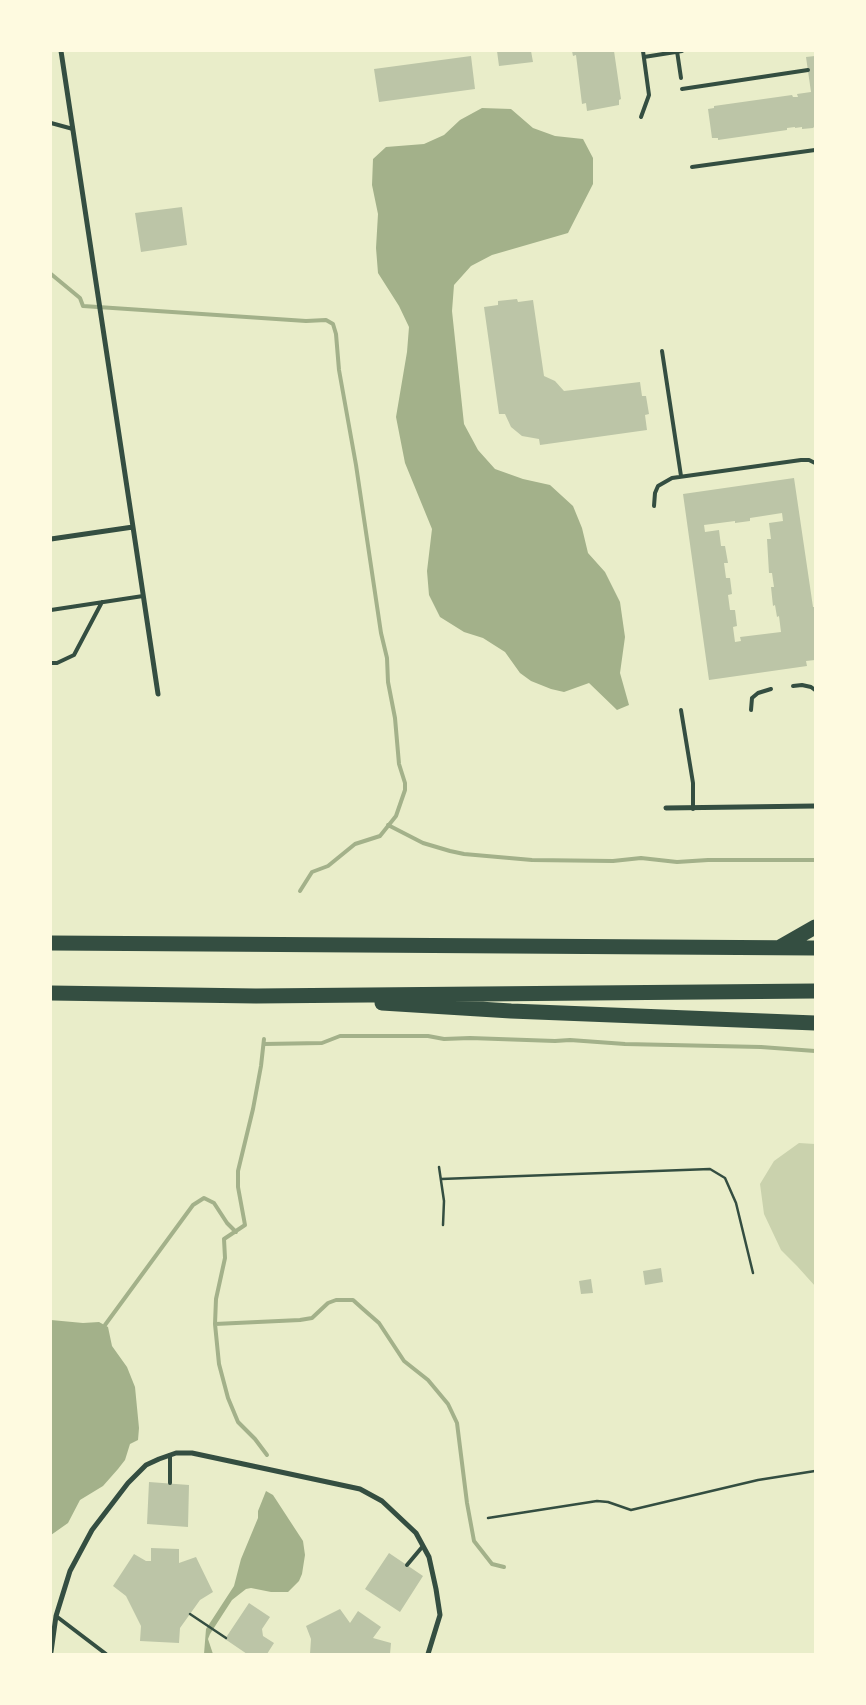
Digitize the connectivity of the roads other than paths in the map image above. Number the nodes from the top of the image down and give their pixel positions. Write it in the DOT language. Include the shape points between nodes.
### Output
graph roads {
  1 [pos="61,51"];
  2 [pos="643,51"];
  3 [pos="679,51"];
  4 [pos="644,57"];
  5 [pos="808,70"];
  6 [pos="681,78"];
  7 [pos="682,89"];
  8 [pos="641,117"];
  9 [pos="51,123"];
  10 [pos="73,129"];
  11 [pos="815,150"];
  12 [pos="692,167"];
  13 [pos="662,351"];
  14 [pos="815,462"];
  15 [pos="681,476"];
  16 [pos="654,506"];
  17 [pos="133,527"];
  18 [pos="51,539"];
  19 [pos="143,596"];
  20 [pos="102,602"];
  21 [pos="51,610"];
  22 [pos="51,663"];
  23 [pos="793,686"];
  24 [pos="772,689"];
  25 [pos="815,690"];
  26 [pos="158,694"];
  27 [pos="682,710"];
  28 [pos="751,710"];
  29 [pos="815,806"];
  30 [pos="666,808"];
  31 [pos="693,809"];
  32 [pos="815,927"];
  33 [pos="51,943"];
  34 [pos="780,947"];
  35 [pos="815,948"];
  36 [pos="815,991"];
  37 [pos="51,993"];
  38 [pos="256,996"];
  39 [pos="815,1023"];
  40 [pos="170,1455"];
  41 [pos="170,1484"];
  42 [pos="423,1546"];
  43 [pos="407,1565"];
  44 [pos="56,1616"];
  45 [pos="51,1652"];
  46 [pos="106,1654"];
  47 [pos="428,1654"];
  1 -- 10 [label="street"];
  2 -- 4 [label="lane"];
  3 -- 4 [label="lane"];
  3 -- 6 [label="lane"];
  4 -- 8 [label="lane" via="649,95"];
  5 -- 7 [label="lane"];
  9 -- 10 [label="lane"];
  10 -- 17 [label="street"];
  11 -- 12 [label="lane"];
  13 -- 15 [label="lane"];
  14 -- 15 [label="lane" via="801,460"];
  15 -- 16 [label="lane" via="664,480 658,486"];
  17 -- 18 [label="street"];
  17 -- 19 [label="street"];
  19 -- 20 [label="lane"];
  19 -- 26 [label="street"];
  20 -- 21 [label="lane"];
  20 -- 22 [label="lane" via="74,655"];
  23 -- 25 [label="lane" via="802,685"];
  24 -- 28 [label="lane" via="752,698"];
  27 -- 31 [label="lane" via="693,783"];
  29 -- 31 [label="street"];
  30 -- 31 [label="street"];
  32 -- 34 [label="highway"];
  33 -- 34 [label="highway"];
  34 -- 35 [label="highway"];
  36 -- 38 [label="highway"];
  37 -- 38 [label="highway"];
  38 -- 39 [label="highway" via="511,1011"];
  40 -- 41 [label="lane"];
  40 -- 42 [label="street" via="192,1453 360,1489 382,1501 416,1533"];
  40 -- 44 [label="street" via="146,1465 92,1530 70,1571"];
  42 -- 43 [label="lane"];
  42 -- 47 [label="street" via="429,1557 440,1615"];
  44 -- 45 [label="street"];
  44 -- 46 [label="lane"];
}
